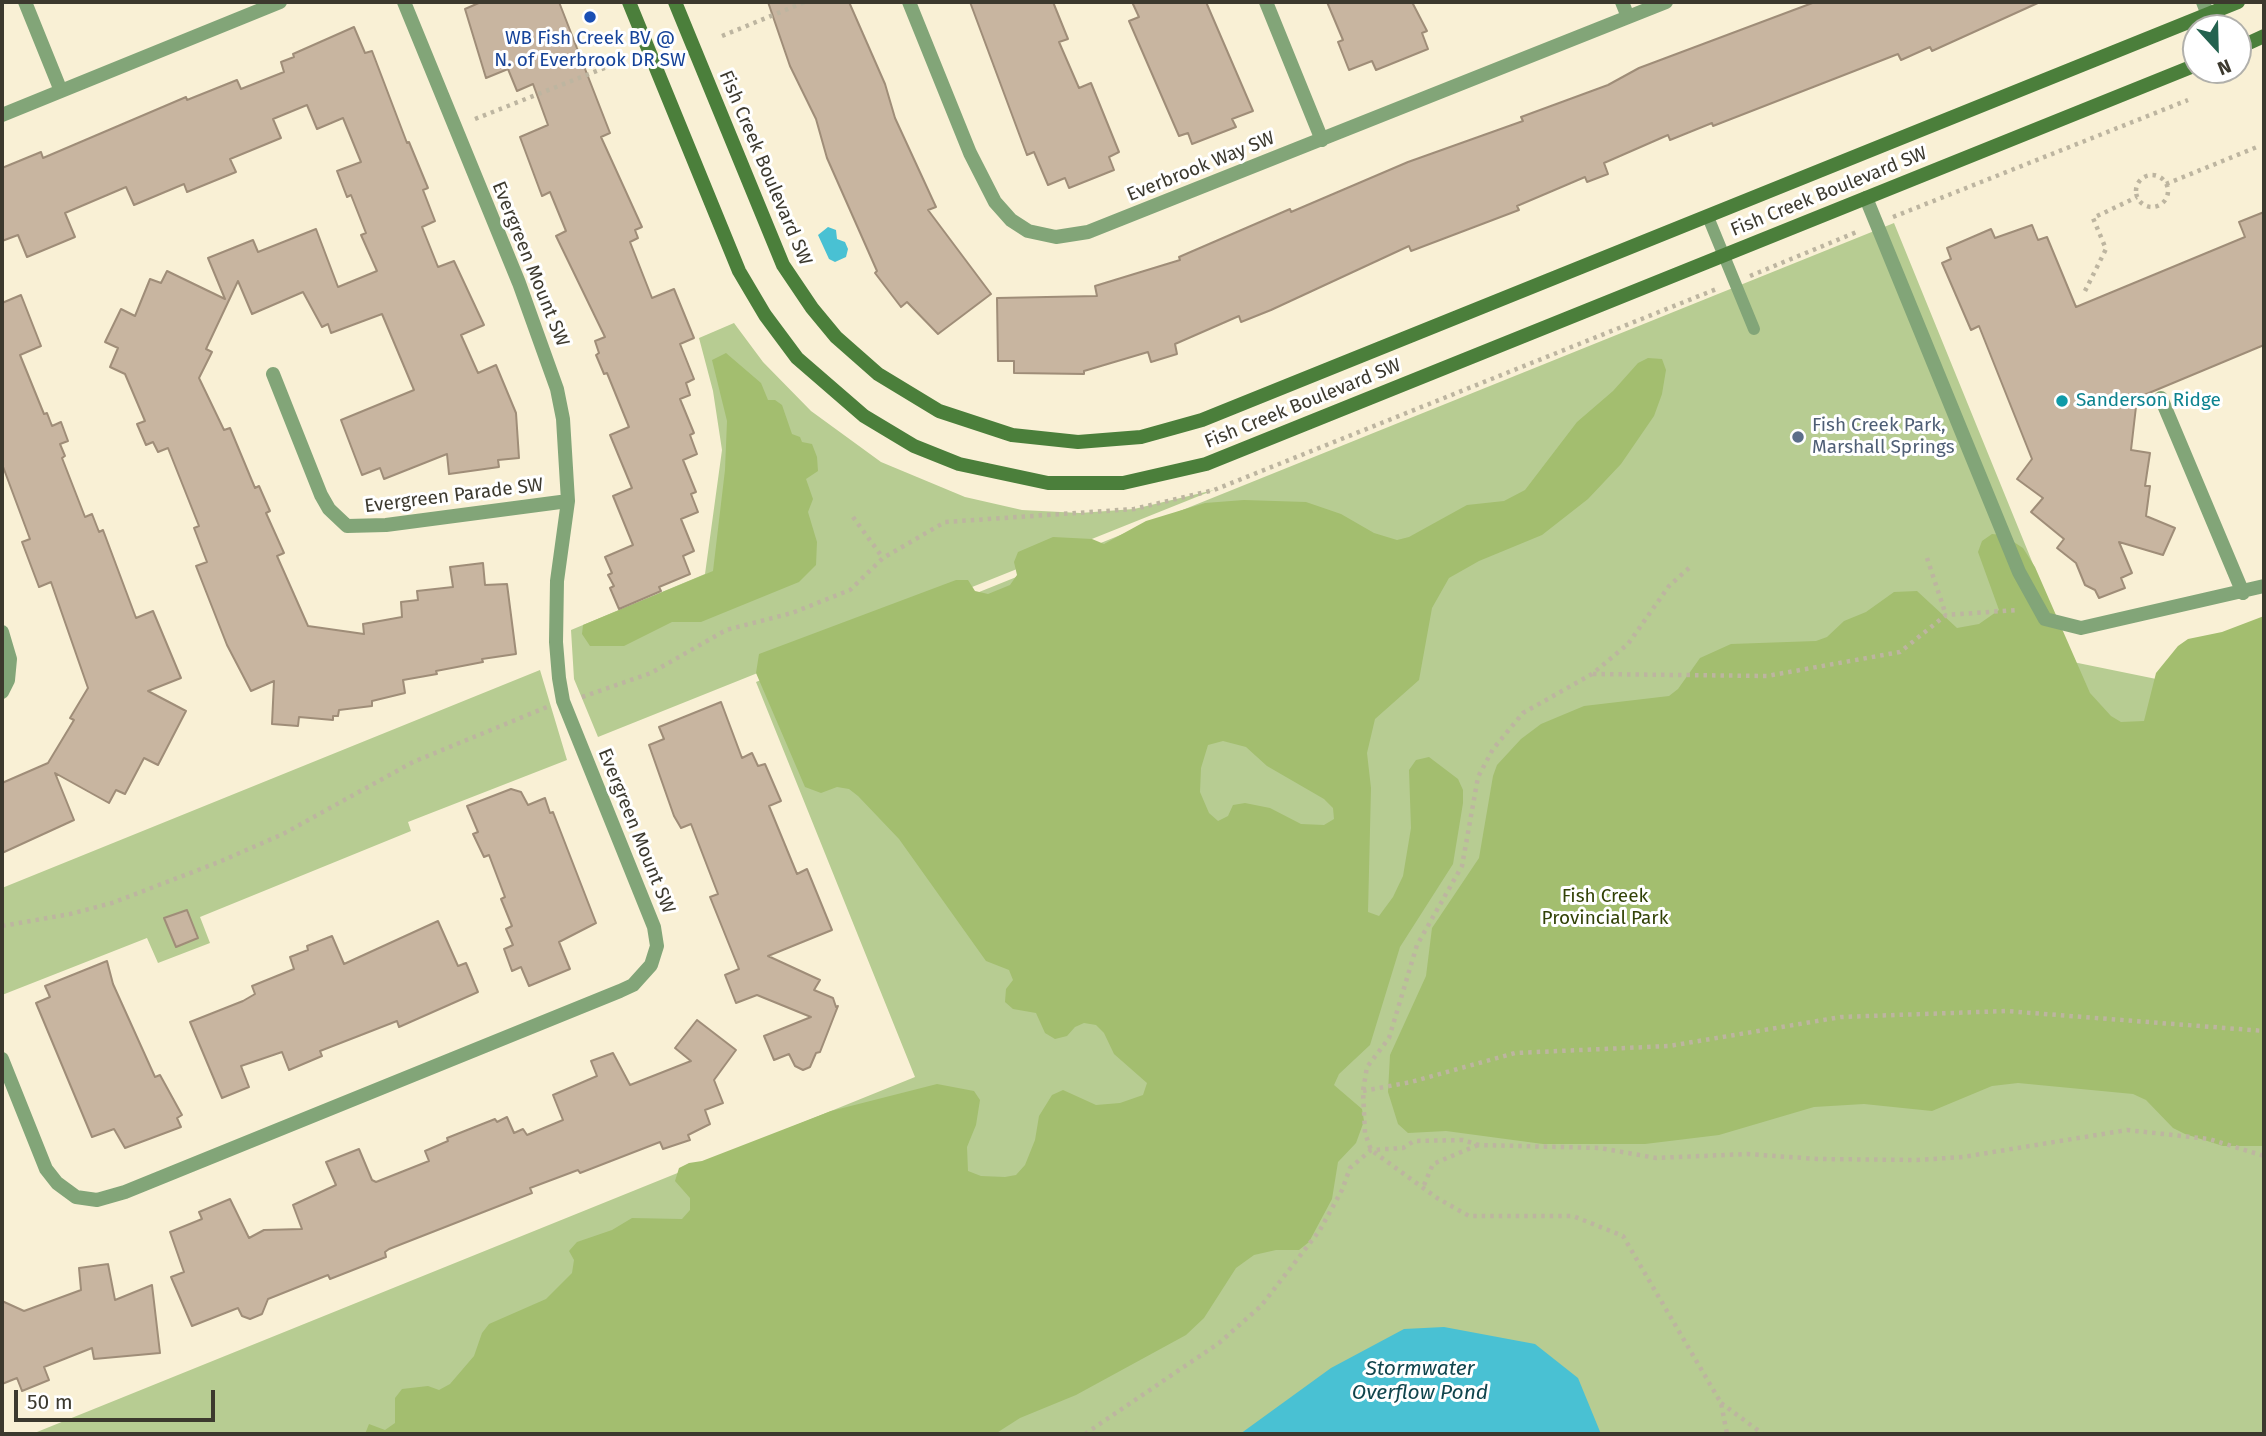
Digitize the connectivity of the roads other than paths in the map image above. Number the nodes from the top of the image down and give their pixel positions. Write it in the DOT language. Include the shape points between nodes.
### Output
graph roads {
  1 [pos="25,2"];
  2 [pos="280,2"];
  3 [pos="404,2"];
  4 [pos="629,2"];
  5 [pos="675,2"];
  6 [pos="909,2"];
  7 [pos="1266,2"];
  8 [pos="1622,2"];
  9 [pos="1666,2"];
  10 [pos="2238,2"];
  11 [pos="2210,14"];
  12 [pos="1628,17"];
  13 [pos="2182,26"];
  14 [pos="2182,71"];
  15 [pos="61,91"];
  16 [pos="2,115"];
  17 [pos="1321,140"];
  18 [pos="1866,198"];
  19 [pos="1708,217"];
  20 [pos="1725,254"];
  21 [pos="1754,329"];
  22 [pos="273,374"];
  23 [pos="2161,398"];
  24 [pos="568,501"];
  25 [pos="2264,586"];
  26 [pos="2243,593"];
  27 [pos="2,632"];
  28 [pos="2,692"];
  29 [pos="2,1059"];
  1 -- 15 [label="street"];
  2 -- 15 [label="street"];
  3 -- 24 [label="street, Evergreen Mount SW" via="550,365 563,419"];
  4 -- 20 [label="main road, Fish Creek Boulevard SW" via="723,237 747,288 779,335 811,372 863,416 914,446 1003,476 1101,484 1151,479 1206,464"];
  5 -- 19 [label="main road, Fish Creek Boulevard SW" via="773,242 811,308 858,357 918,399 939,411 1012,435 1110,442 1172,431"];
  6 -- 17 [label="street, Everbrook Way SW" via="970,153 995,202 1028,231 1056,237 1088,232"];
  7 -- 17 [label="street"];
  8 -- 12 [label="street"];
  9 -- 12 [label="street, Everbrook Way SW"];
  10 -- 11 [label="main road, Fish Creek Boulevard SW"];
  12 -- 17 [label="street, Everbrook Way SW"];
  13 -- 19 [label="main road, Fish Creek Boulevard SW"];
  14 -- 18 [label="main road, Fish Creek Boulevard SW"];
  15 -- 16 [label="street"];
  18 -- 20 [label="main road, Fish Creek Boulevard SW"];
  18 -- 26 [label="street" via="2019,572 2045,620 2081,628"];
  19 -- 20 [label="lane"];
  20 -- 21 [label="lane"];
  22 -- 24 [label="street, Evergreen Parade SW" via="321,495 347,526"];
  23 -- 26 [label="street"];
  24 -- 29 [label="street, Evergreen Mount SW" via="555,611 556,642 564,701 654,927 657,946 651,965 633,985 97,1200 76,1197 46,1169"];
  25 -- 26 [label="street"];
  27 -- 28 [label="street" via="10,659"];
}
